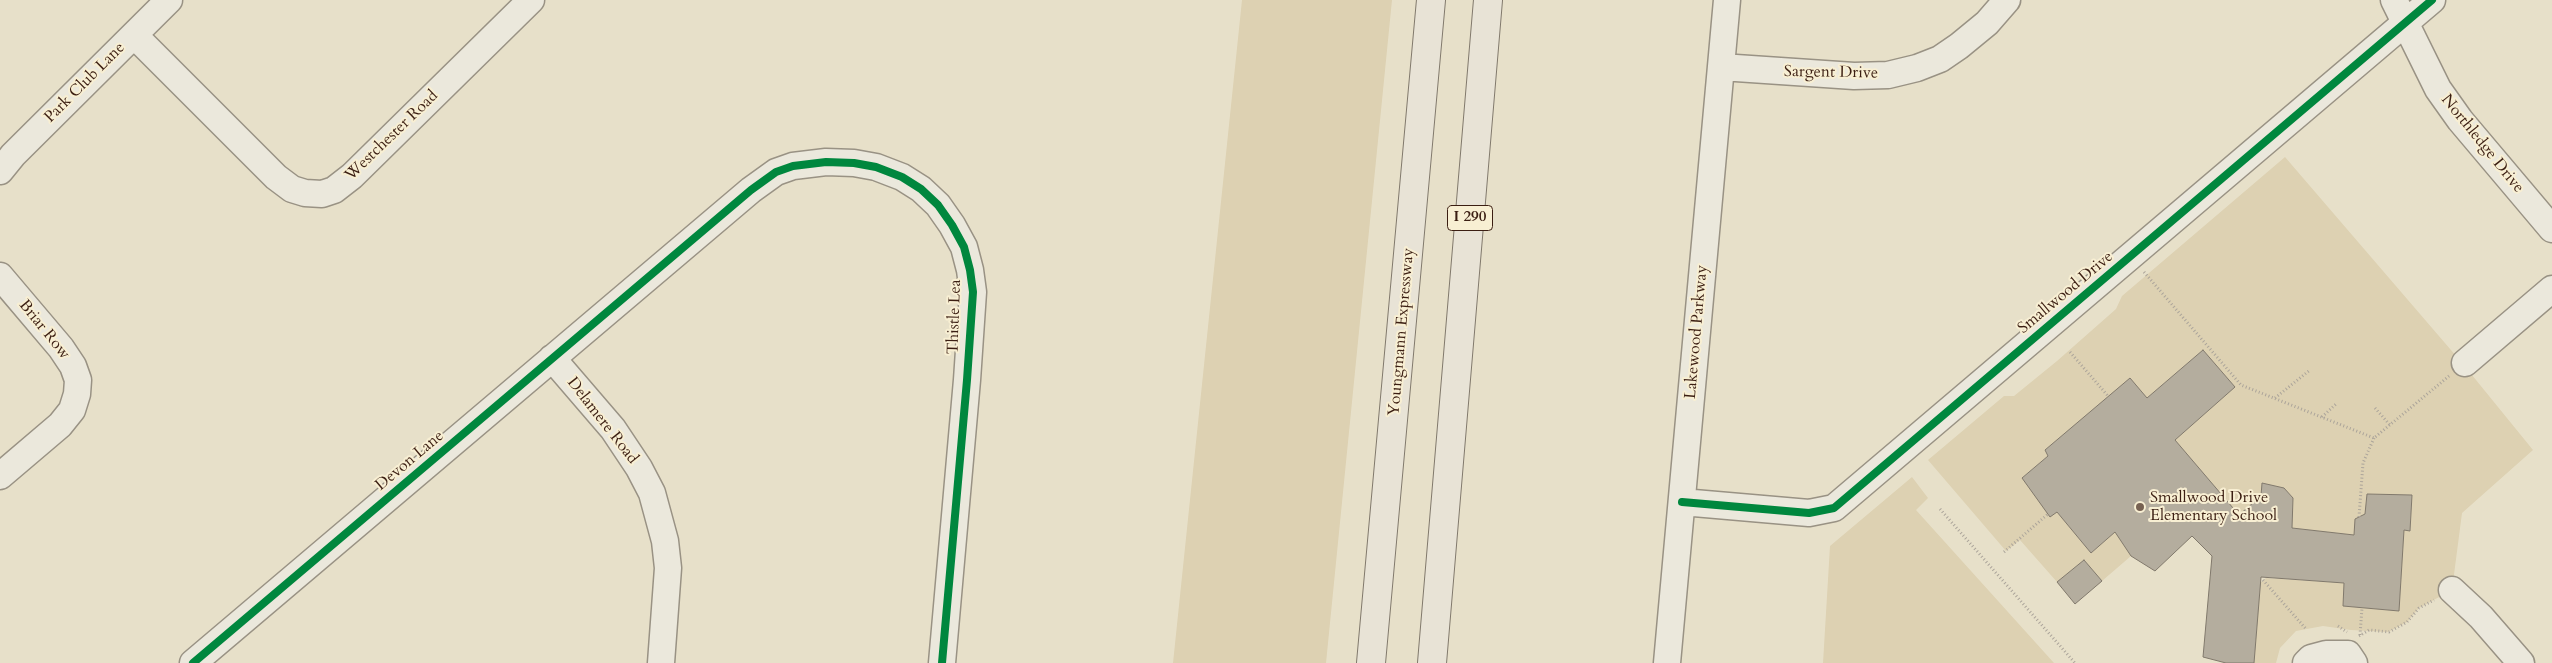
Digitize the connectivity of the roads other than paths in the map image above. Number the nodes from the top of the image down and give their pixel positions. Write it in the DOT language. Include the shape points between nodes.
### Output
graph roads {
  1 [pos="169,0"];
  2 [pos="531,0"];
  3 [pos="1431,0"];
  4 [pos="1488,0"];
  5 [pos="1727,0"];
  6 [pos="2007,0"];
  7 [pos="2394,0"];
  8 [pos="2432,0"];
  9 [pos="2404,24"];
  10 [pos="134,35"];
  11 [pos="1721,67"];
  12 [pos="3,162"];
  13 [pos="2552,229"];
  14 [pos="0,276"];
  15 [pos="644,280"];
  16 [pos="2552,289"];
  17 [pos="552,358"];
  18 [pos="2464,362"];
  19 [pos="0,476"];
  20 [pos="1682,502"];
  21 [pos="2452,590"];
  22 [pos="2354,645"];
  23 [pos="193,663"];
  24 [pos="661,663"];
  25 [pos="942,663"];
  26 [pos="1371,663"];
  27 [pos="1432,663"];
  28 [pos="1667,663"];
  29 [pos="2306,663"];
  30 [pos="2521,663"];
  1 -- 10 [label="street, Park Club Lane"];
  2 -- 10 [label="street, Westchester Road" via="352,176 334,190 322,194 292,189 276,178"];
  3 -- 26 [label="highway, Youngmann Expressway"];
  4 -- 27 [label="highway, I 290"];
  5 -- 11 [label="street, Lakewood Parkway"];
  6 -- 11 [label="street, Sargent Drive" via="1987,23 1940,59 1888,75 1854,76"];
  7 -- 9 [label="street, Northledge Drive"];
  8 -- 9 [label="street, Smallwood Drive"];
  9 -- 13 [label="street, Northledge Drive" via="2438,89 2460,120"];
  9 -- 20 [label="street, Smallwood Drive" via="1834,508 1809,513"];
  10 -- 12 [label="street, Park Club Lane"];
  11 -- 20 [label="street, Lakewood Parkway"];
  14 -- 19 [label="street, Briar Row" via="61,348 78,380 78,394 72,410 60,425"];
  15 -- 17 [label="street, Devon Lane"];
  15 -- 25 [label="street, Thistle Lea" via="751,190 776,172 793,166 826,162 876,167 902,177 938,205 964,247 973,292"];
  16 -- 18 [label="street"];
  17 -- 23 [label="street, Devon Lane"];
  17 -- 24 [label="street, Delamere Road" via="613,429 639,468 659,513 668,568"];
  20 -- 28 [label="street, Lakewood Parkway"];
  21 -- 30 [label="street" via="2481,617"];
  22 -- 29 [label="street" via="2311,658"];
}
